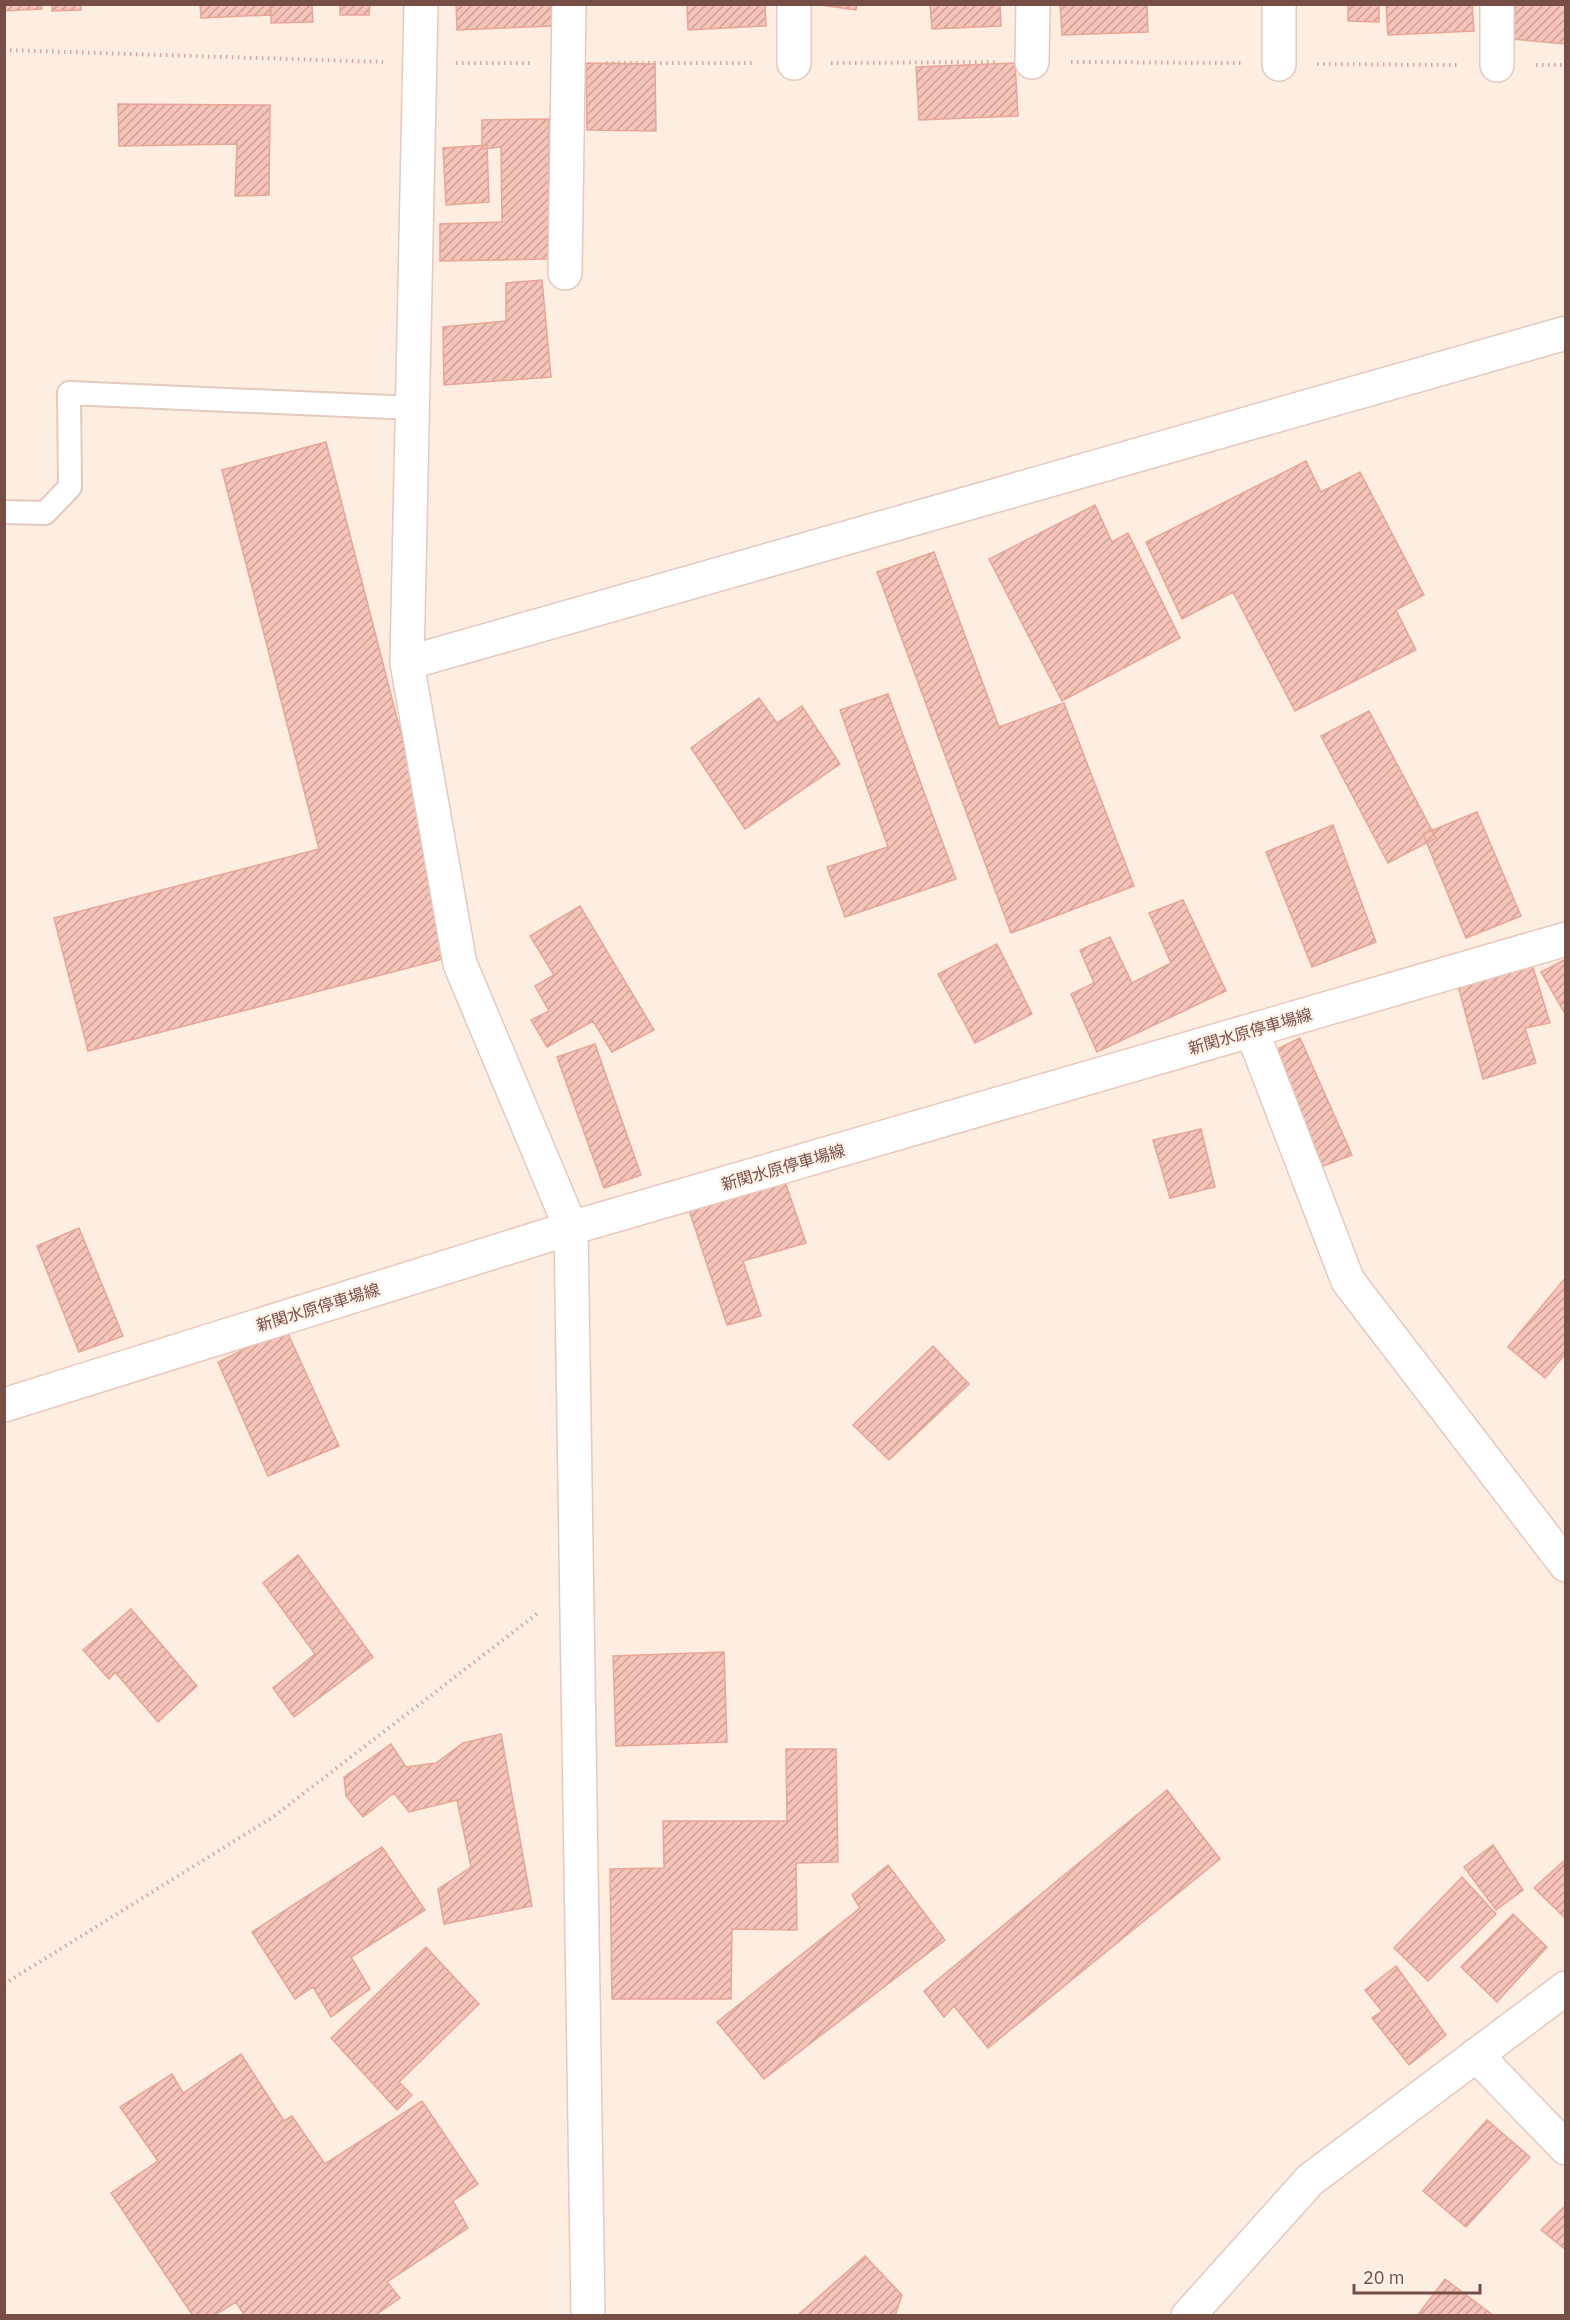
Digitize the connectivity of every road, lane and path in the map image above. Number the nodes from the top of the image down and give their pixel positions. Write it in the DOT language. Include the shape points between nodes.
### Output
graph roads {
  1 [pos="421,4"];
  2 [pos="569,4"];
  3 [pos="794,4"];
  4 [pos="1033,4"];
  5 [pos="1279,4"];
  6 [pos="1497,4"];
  7 [pos="1032,62"];
  8 [pos="794,63"];
  9 [pos="1279,63"];
  10 [pos="1497,65"];
  11 [pos="565,273"];
  12 [pos="1566,333"];
  13 [pos="413,408"];
  14 [pos="4,512"];
  15 [pos="408,663"];
  16 [pos="1566,939"];
  17 [pos="1252,1030"];
  18 [pos="571,1228"];
  19 [pos="4,1405"];
  20 [pos="1566,1566"];
  21 [pos="576,1583"];
  22 [pos="4,1984"];
  23 [pos="1566,1988"];
  24 [pos="1476,2055"];
  25 [pos="1566,2148"];
  26 [pos="588,2316"];
  27 [pos="1188,2316"];
  1 -- 13 [label="street"];
  2 -- 11 [label="street"];
  3 -- 8 [label="street"];
  4 -- 7 [label="street"];
  5 -- 9 [label="street"];
  6 -- 10 [label="street"];
  12 -- 15 [label="street"];
  13 -- 14 [label="lane" via="69,393 70,487 45,513"];
  13 -- 15 [label="street"];
  15 -- 18 [label="street" via="460,964"];
  16 -- 17 [label="street, 新関水原停車場線"];
  17 -- 18 [label="street, 新関水原停車場線"];
  17 -- 20 [label="street" via="1348,1281"];
  18 -- 19 [label="street, 新関水原停車場線"];
  18 -- 21 [label="street"];
  21 -- 22 [label="path" via="273,1817"];
  21 -- 26 [label="street"];
  23 -- 24 [label="street"];
  24 -- 25 [label="street"];
  24 -- 27 [label="street" via="1310,2180"];
}
